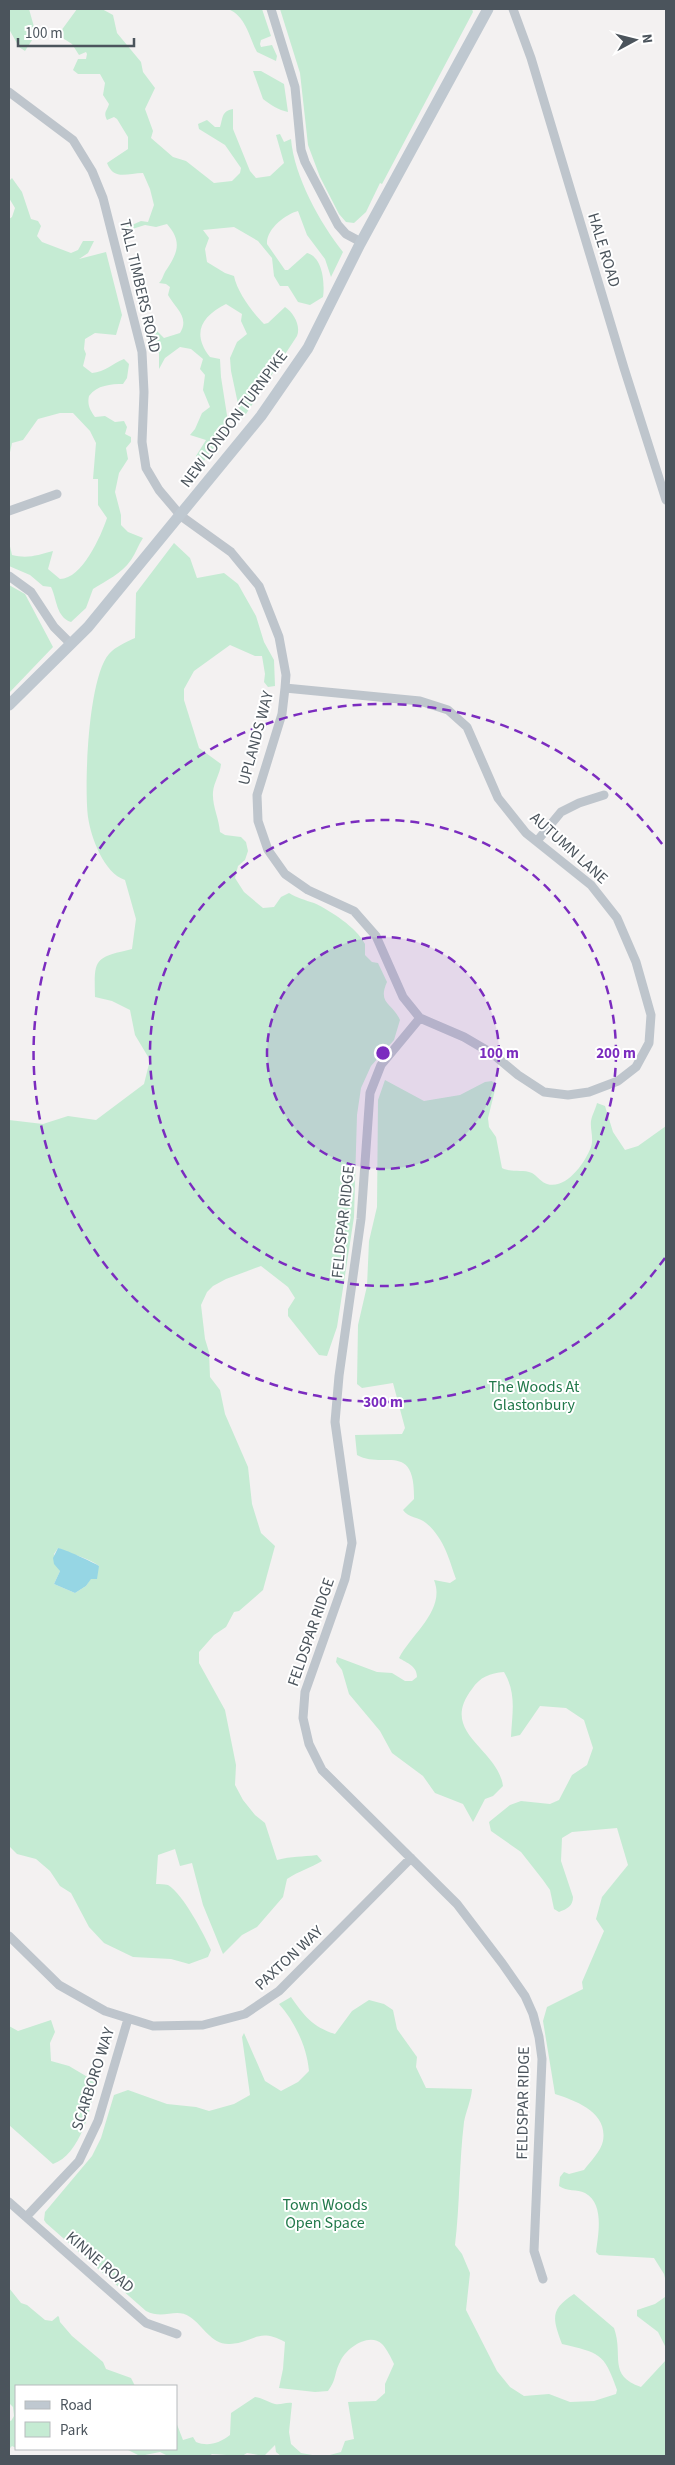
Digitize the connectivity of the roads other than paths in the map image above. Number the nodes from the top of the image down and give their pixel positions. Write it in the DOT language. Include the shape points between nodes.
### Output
graph roads {
  1 [pos="271,9"];
  2 [pos="488,9"];
  3 [pos="513,9"];
  4 [pos="9,92"];
  5 [pos="360,242"];
  6 [pos="57,494"];
  7 [pos="666,500"];
  8 [pos="9,511"];
  9 [pos="181,516"];
  10 [pos="9,576"];
  11 [pos="71,644"];
  12 [pos="285,688"];
  13 [pos="9,705"];
  14 [pos="604,795"];
  15 [pos="537,841"];
  16 [pos="420,1018"];
  17 [pos="589,1092"];
  18 [pos="411,1858"];
  19 [pos="9,1936"];
  20 [pos="128,2019"];
  21 [pos="9,2202"];
  22 [pos="26,2217"];
  23 [pos="543,2279"];
  24 [pos="177,2334"];
  1 -- 5 [label="street" via="295,87 298,134 304,162 338,225"];
  2 -- 5 [label="street, NEW LONDON TURNPIKE"];
  3 -- 7 [label="street, HALE ROAD" via="531,58"];
  4 -- 9 [label="street, TALL TIMBERS ROAD" via="72,140 92,171 103,198 142,352 142,442 146,468"];
  5 -- 9 [label="street, NEW LONDON TURNPIKE" via="308,348 261,416"];
  6 -- 8 [label="street"];
  9 -- 11 [label="street, NEW LONDON TURNPIKE"];
  9 -- 12 [label="street, UPLANDS WAY" via="231,552 259,586 280,637"];
  10 -- 11 [label="street" via="31,592 54,627"];
  11 -- 13 [label="street, NEW LONDON TURNPIKE"];
  12 -- 15 [label="street, AUTUMN LANE" via="420,700 448,710 468,727 498,798 526,833"];
  12 -- 16 [label="street, UPLANDS WAY" via="282,714 257,795 258,821 268,850 285,874 308,890 354,911 376,936 403,997"];
  14 -- 15 [label="street" via="561,812"];
  15 -- 17 [label="street, AUTUMN LANE" via="591,886 617,918 636,962 651,1015 649,1043 636,1066 618,1081"];
  16 -- 17 [label="street, UPLANDS WAY" via="493,1054 544,1092 568,1095"];
  16 -- 18 [label="street, FELDSPAR RIDGE" via="381,1065 370,1093 361,1219 335,1422 352,1543 345,1579 305,1692 304,1718 309,1744 322,1770"];
  18 -- 20 [label="street, PAXTON WAY" via="279,1991 245,2014 202,2025 153,2026"];
  18 -- 23 [label="street, FELDSPAR RIDGE" via="456,1904 514,1980 533,2014 542,2059 534,2251"];
  19 -- 20 [label="street, PAXTON WAY" via="59,1985 105,2011"];
  20 -- 22 [label="street, SCARBORO WAY" via="98,2120 79,2161"];
  21 -- 22 [label="street, KINNE ROAD"];
  22 -- 24 [label="street, KINNE ROAD" via="146,2322"];
}
